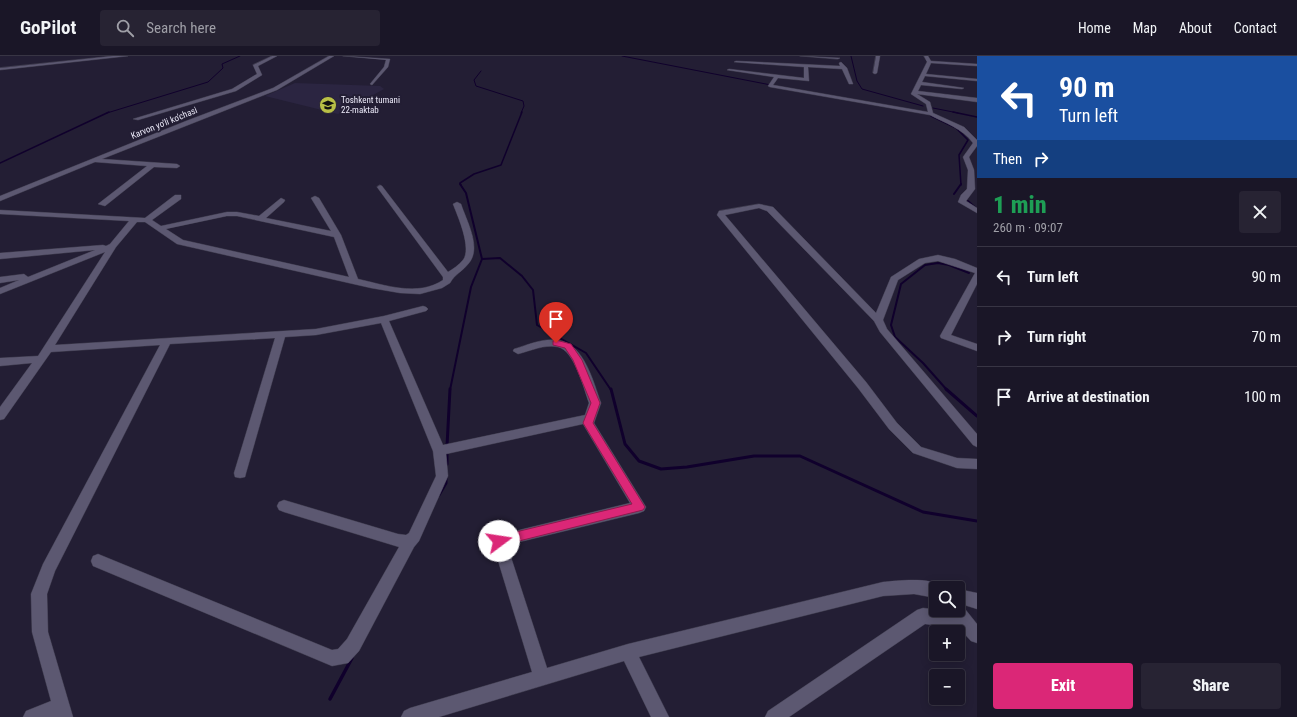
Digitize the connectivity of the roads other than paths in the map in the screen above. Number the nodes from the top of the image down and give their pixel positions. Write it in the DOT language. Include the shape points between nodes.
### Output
graph roads {
  1 [pos="126,56"];
  2 [pos="275,56"];
  3 [pos="332,56"];
  4 [pos="345,56"];
  5 [pos="802,56"];
  6 [pos="878,56"];
  7 [pos="926,56"];
  8 [pos="837,57"];
  9 [pos="97,58"];
  10 [pos="736,62"];
  11 [pos="929,62"];
  12 [pos="977,65"];
  13 [pos="806,66"];
  14 [pos="845,68"];
  15 [pos="0,69"];
  16 [pos="729,70"];
  17 [pos="967,70"];
  18 [pos="977,71"];
  19 [pos="875,74"];
  20 [pos="924,75"];
  21 [pos="777,76"];
  22 [pos="977,80"];
  23 [pos="851,83"];
  24 [pos="920,83"];
  25 [pos="372,84"];
  26 [pos="243,85"];
  27 [pos="251,86"];
  28 [pos="259,87"];
  29 [pos="962,88"];
  30 [pos="275,90"];
  31 [pos="914,92"];
  32 [pos="924,100"];
  33 [pos="977,100"];
  34 [pos="932,101"];
  35 [pos="940,102"];
  36 [pos="968,106"];
  37 [pos="931,114"];
  38 [pos="136,119"];
  39 [pos="963,128"];
  40 [pos="973,128"];
  41 [pos="94,161"];
  42 [pos="152,165"];
  43 [pos="177,166"];
  44 [pos="380,187"];
  45 [pos="974,190"];
  46 [pos="178,197"];
  47 [pos="315,198"];
  48 [pos="0,199"];
  49 [pos="281,200"];
  50 [pos="102,204"];
  51 [pos="457,204"];
  52 [pos="977,211"];
  53 [pos="0,212"];
  54 [pos="135,219"];
  55 [pos="260,219"];
  56 [pos="147,220"];
  57 [pos="161,228"];
  58 [pos="337,235"];
  59 [pos="113,246"];
  60 [pos="0,256"];
  61 [pos="977,271"];
  62 [pos="977,275"];
  63 [pos="36,276"];
  64 [pos="447,277"];
  65 [pos="0,280"];
  66 [pos="354,280"];
  67 [pos="0,291"];
  68 [pos="423,309"];
  69 [pos="384,319"];
  70 [pos="878,320"];
  71 [pos="281,335"];
  72 [pos="167,341"];
  73 [pos="977,348"];
  74 [pos="47,349"];
  75 [pos="518,351"];
  76 [pos="41,359"];
  77 [pos="0,362"];
  78 [pos="0,416"];
  79 [pos="590,418"];
  80 [pos="977,442"];
  81 [pos="439,451"];
  82 [pos="977,464"];
  83 [pos="240,472"];
  84 [pos="284,506"];
  85 [pos="409,542"];
  86 [pos="98,560"];
  87 [pos="929,590"];
  88 [pos="965,598"];
  89 [pos="977,601"];
  90 [pos="929,616"];
  91 [pos="961,617"];
  92 [pos="977,635"];
  93 [pos="628,652"];
  94 [pos="542,678"];
  95 [pos="64,714"];
  96 [pos="32,717"];
  97 [pos="410,717"];
  98 [pos="660,717"];
  99 [pos="774,717"];
  1 -- 9 [label="street"];
  2 -- 26 [label="street" via="255,66 260,74"];
  3 -- 30 [label="street, Karvon yo‘li ko'chasi"];
  4 -- 25 [label="street" via="388,59 386,67"];
  5 -- 8 [label="street"];
  6 -- 19 [label="street"];
  7 -- 11 [label="street"];
  8 -- 14 [label="street"];
  9 -- 15 [label="street"];
  10 -- 13 [label="street"];
  11 -- 12 [label="street"];
  11 -- 20 [label="street"];
  13 -- 14 [label="street"];
  13 -- 21 [label="street" via="807,80"];
  14 -- 23 [label="street"];
  16 -- 21 [label="street"];
  17 -- 18 [label="street"];
  20 -- 22 [label="street"];
  20 -- 24 [label="street"];
  21 -- 37 [label="street" via="770,86"];
  24 -- 29 [label="street"];
  24 -- 31 [label="street"];
  26 -- 27 [label="street"];
  26 -- 38 [label="street" via="234,90"];
  28 -- 30 [label="street"];
  30 -- 41 [label="street, Karvon yo‘li ko'chasi"];
  31 -- 32 [label="street"];
  31 -- 33 [label="street"];
  32 -- 34 [label="street"];
  32 -- 37 [label="street" via="928,103"];
  35 -- 36 [label="street"];
  37 -- 39 [label="street"];
  39 -- 40 [label="street"];
  39 -- 45 [label="street" via="972,135 976,143 966,157"];
  41 -- 42 [label="street"];
  41 -- 48 [label="street, Karvon yo‘li ko'chasi"];
  42 -- 43 [label="street"];
  42 -- 50 [label="street"];
  44 -- 64 [label="street"];
  45 -- 52 [label="street" via="965,195 962,202"];
  46 -- 56 [label="street"];
  47 -- 58 [label="street"];
  49 -- 55 [label="street"];
  51 -- 64 [label="street" via="468,238 469,255 467,260"];
  53 -- 54 [label="street"];
  54 -- 56 [label="street"];
  54 -- 59 [label="street"];
  55 -- 57 [label="street" via="227,214"];
  55 -- 58 [label="street"];
  56 -- 57 [label="street"];
  57 -- 66 [label="street" via="180,242"];
  58 -- 66 [label="street"];
  59 -- 60 [label="street"];
  59 -- 63 [label="street"];
  59 -- 74 [label="street"];
  61 -- 70 [label="street" via="938,258 922,261 894,279"];
  62 -- 73 [label="street" via="944,336"];
  63 -- 65 [label="street"];
  63 -- 67 [label="street"];
  64 -- 66 [label="street" via="444,284 418,291"];
  68 -- 69 [label="street"];
  69 -- 71 [label="street" via="316,332"];
  69 -- 81 [label="street"];
  70 -- 80 [label="street" via="883,330"];
  70 -- 82 [label="street" via="770,209 760,206 722,212 721,215 893,426 917,450 957,463"];
  71 -- 72 [label="street"];
  71 -- 83 [label="street"];
  72 -- 74 [label="street"];
  72 -- 95 [label="street" via="48,569 39,594 40,632"];
  74 -- 76 [label="street"];
  75 -- 79 [label="street" via="556,343 568,346 578,360 595,403"];
  76 -- 77 [label="street"];
  76 -- 78 [label="street"];
  79 -- 81 [label="street"];
  79 -- 94 [label="street" via="588,423 639,507 499,541"];
  81 -- 85 [label="street" via="442,476 414,537"];
  84 -- 85 [label="street"];
  85 -- 86 [label="street" via="353,645 342,657 332,658"];
  87 -- 93 [label="street" via="914,587 883,589"];
  88 -- 89 [label="street"];
  90 -- 99 [label="street" via="923,616"];
  91 -- 92 [label="street"];
  93 -- 94 [label="street"];
  93 -- 98 [label="street"];
  94 -- 97 [label="street"];
  95 -- 96 [label="street" via="50,710"];
}
